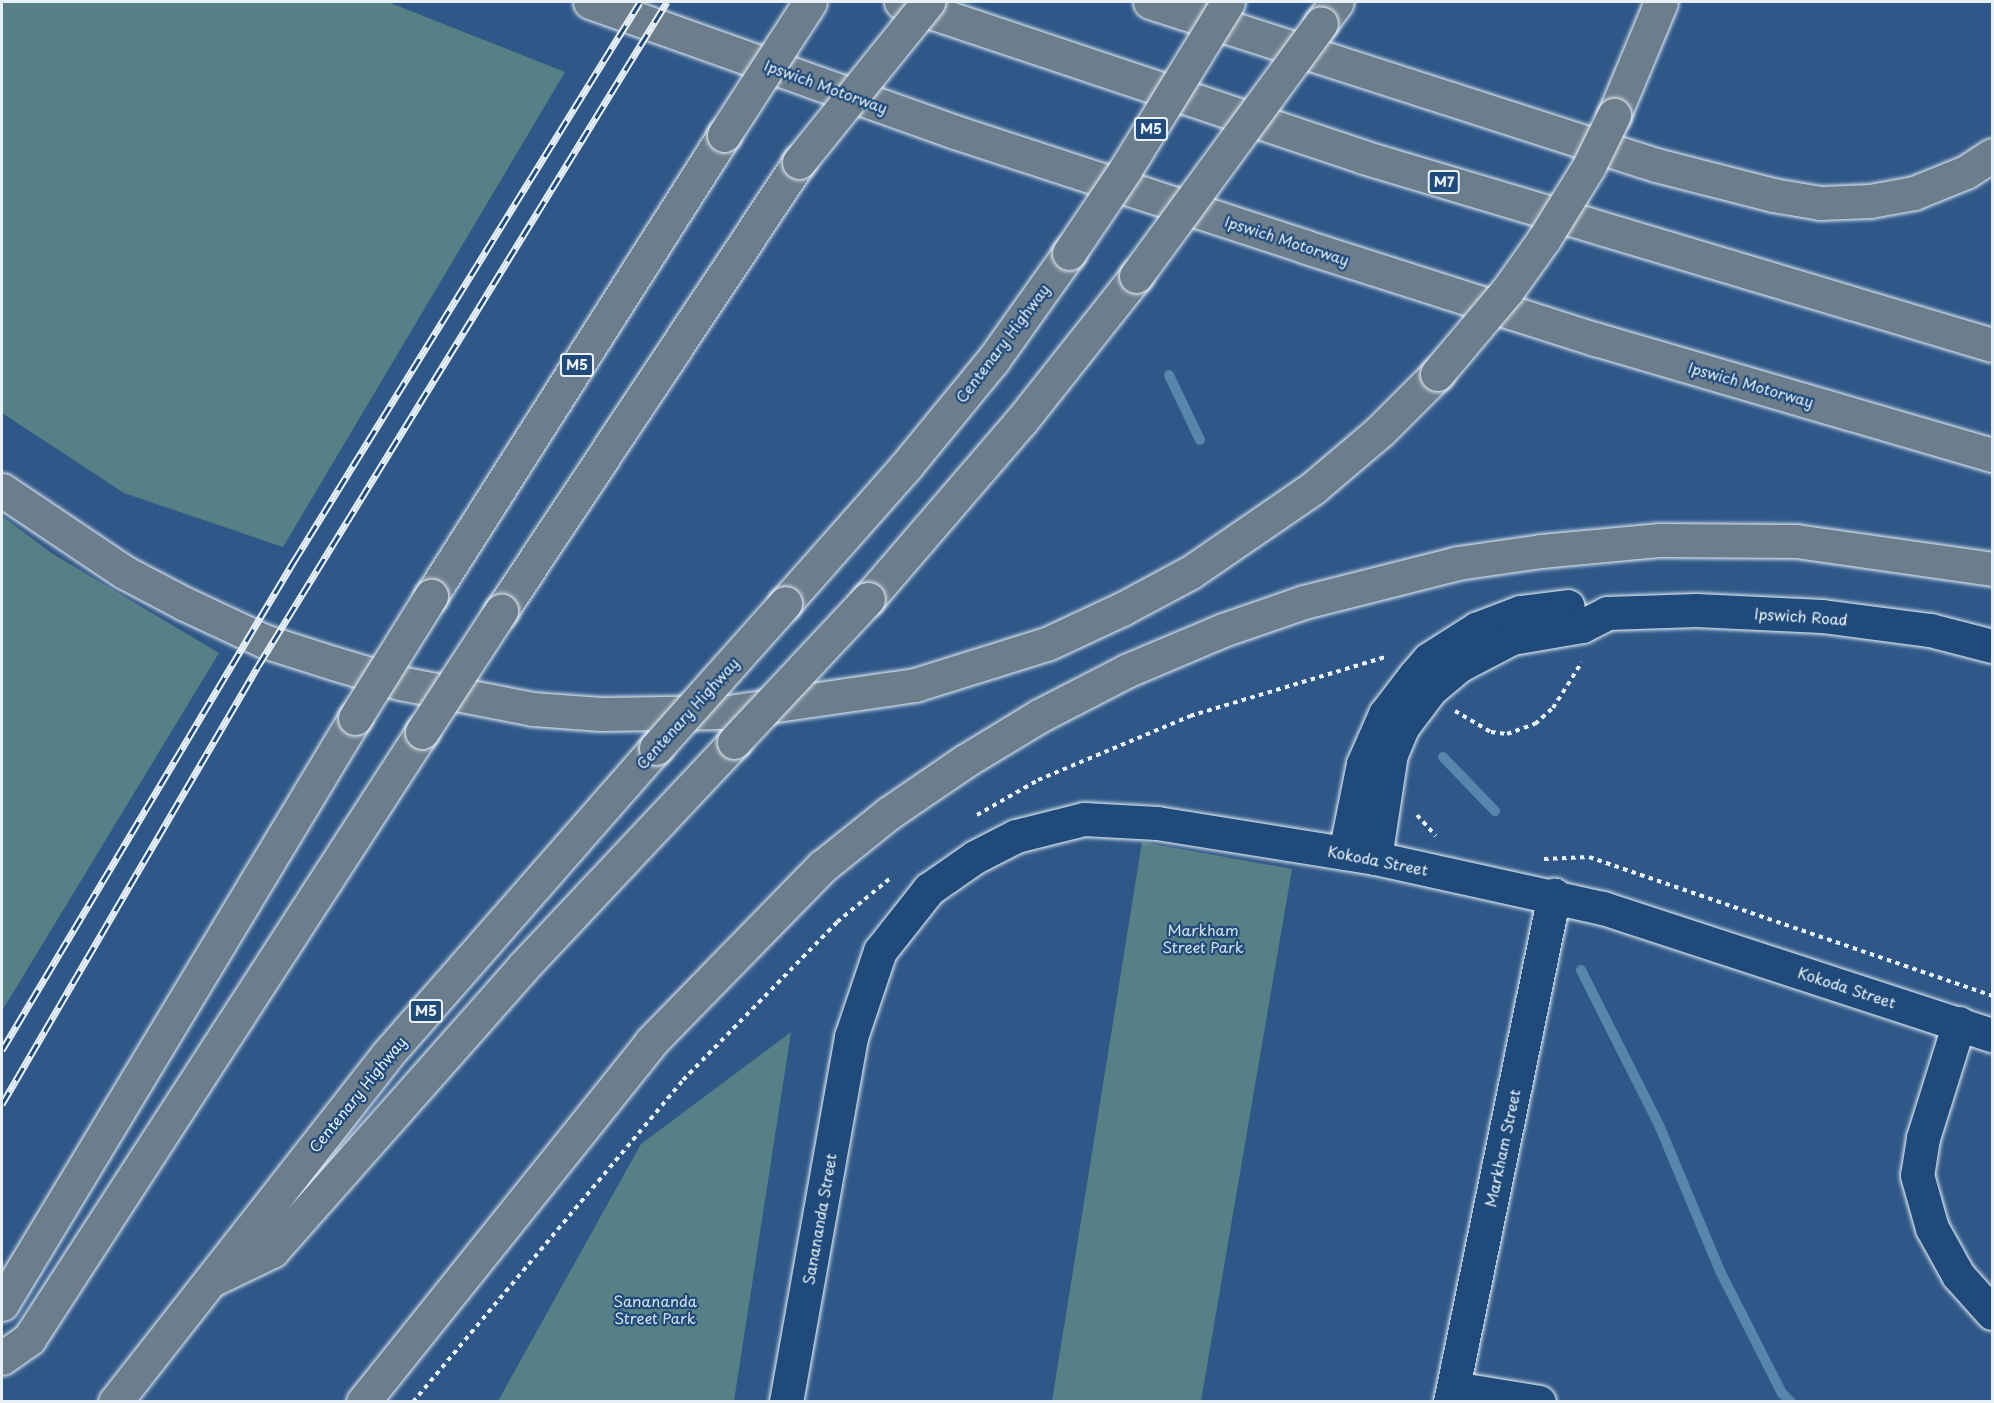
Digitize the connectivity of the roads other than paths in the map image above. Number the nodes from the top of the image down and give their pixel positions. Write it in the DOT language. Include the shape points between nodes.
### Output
graph roads {
  1 [pos="590,2"];
  2 [pos="810,2"];
  3 [pos="901,2"];
  4 [pos="928,2"];
  5 [pos="1150,2"];
  6 [pos="1228,2"];
  7 [pos="1661,2"];
  8 [pos="1329,12"];
  9 [pos="1992,155"];
  10 [pos="1992,345"];
  11 [pos="1992,455"];
  12 [pos="2,490"];
  13 [pos="1992,569"];
  14 [pos="1992,646"];
  15 [pos="1360,855"];
  16 [pos="1554,895"];
  17 [pos="1959,1023"];
  18 [pos="1992,1035"];
  19 [pos="851,1037"];
  20 [pos="207,1283"];
  21 [pos="2,1304"];
  22 [pos="1992,1313"];
  23 [pos="2,1358"];
  24 [pos="1451,1395"];
  25 [pos="115,1401"];
  26 [pos="363,1401"];
  27 [pos="786,1401"];
  28 [pos="1539,1401"];
  1 -- 11 [label="highway, Ipswich Motorway" via="955,132 1306,247 1595,339"];
  2 -- 21 [label="highway, M5, bridge" via="431,596"];
  3 -- 10 [label="highway, M7" via="1363,157"];
  4 -- 23 [label="highway, bridge" via="799,162 501,611 29,1339"];
  5 -- 9 [label="highway" via="1645,161 1773,195 1820,203 1914,193 1966,172"];
  6 -- 20 [label="highway, Centenary Highway / M5, bridge" via="1125,170 986,369 786,603 386,1056"];
  7 -- 12 [label="highway, bridge" via="1589,166 1544,239 1507,291 1437,374 1380,431 1313,488 1191,572 1049,643 915,685 728,712 601,714 533,709 400,683 264,641 185,604 114,566"];
  8 -- 20 [label="highway, bridge" via="1136,276 1022,420 868,599 524,966 272,1251"];
  13 -- 26 [label="highway" via="1951,560 1796,541 1660,540 1541,552 1458,563 1304,602 1223,630 1126,671 1039,716 965,762 890,813 823,866 651,1042"];
  14 -- 15 [label="street, Ipswich Road" via="1930,630 1822,616 1696,610 1607,613 1582,626 1512,638 1485,650 1431,689 1403,726"];
  15 -- 16 [label="street, Kokoda Street"];
  15 -- 19 [label="street, Kokoda Street" via="1157,823 1084,819 1016,836 975,857 929,889 880,951"];
  16 -- 17 [label="street, Kokoda Street"];
  16 -- 24 [label="street, Markham Street"];
  17 -- 18 [label="street, Kokoda Street"];
  17 -- 22 [label="street" via="1923,1138 1917,1175 1932,1228 1942,1247 1958,1275"];
  19 -- 27 [label="street, Sanananda Street"];
  20 -- 25 [label="highway, Centenary Highway / M5"];
  24 -- 28 [label="street"];
}
